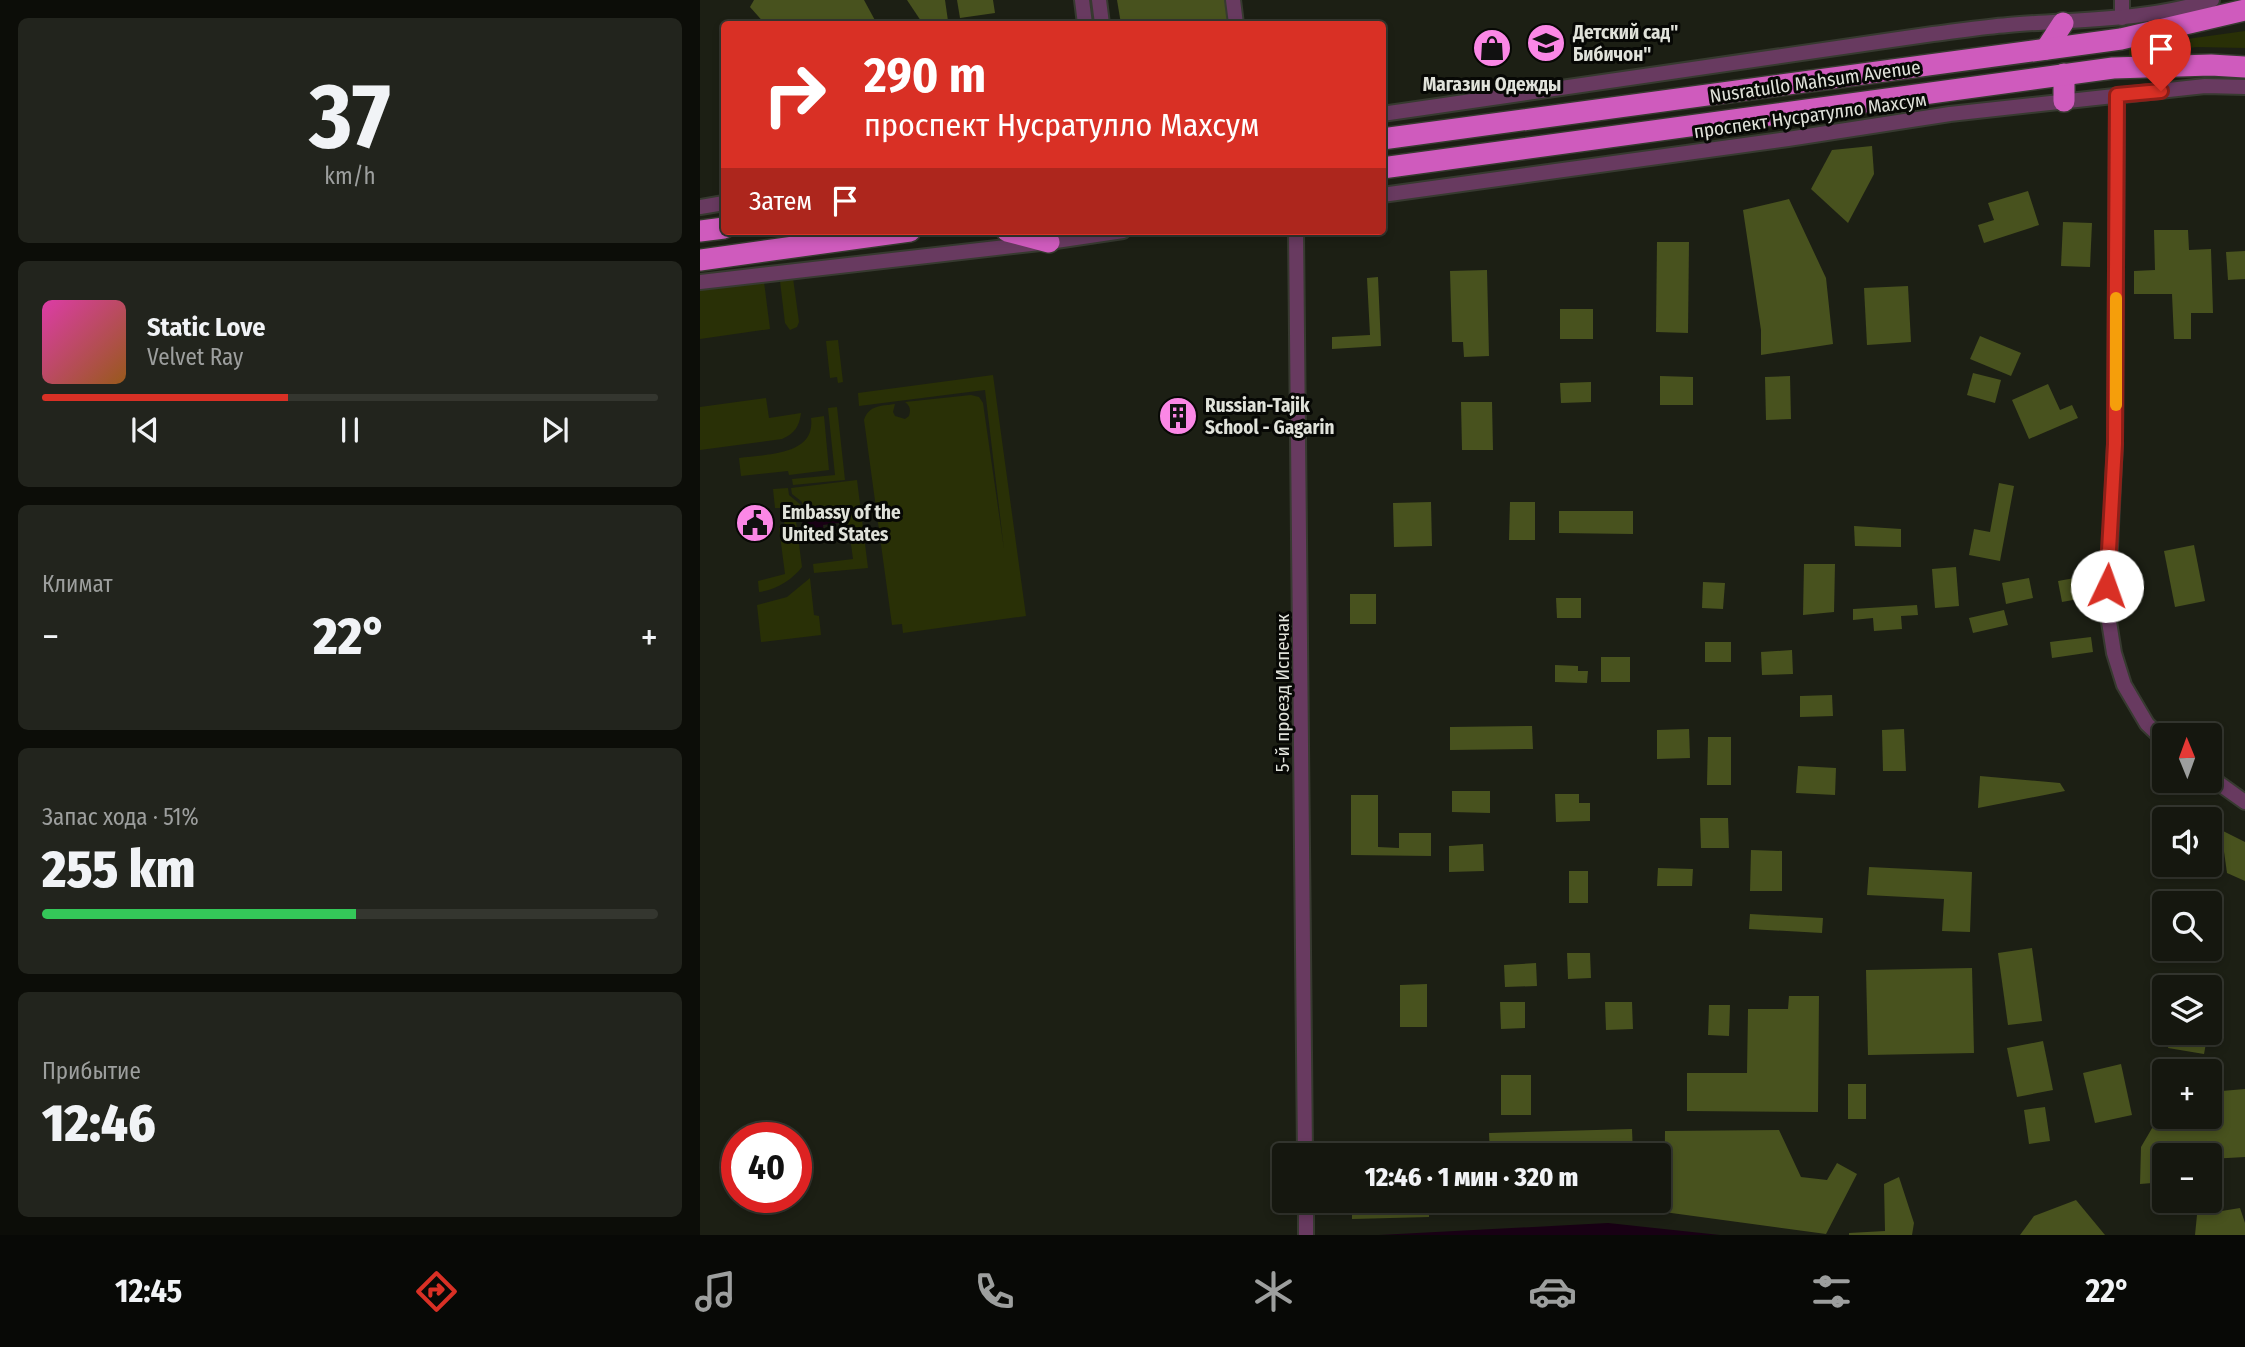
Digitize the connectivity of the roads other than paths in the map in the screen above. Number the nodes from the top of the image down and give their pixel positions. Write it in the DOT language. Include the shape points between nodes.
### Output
graph roads {
  1 [pos="1082,0"];
  2 [pos="1100,0"];
  3 [pos="1233,0"];
  4 [pos="2122,0"];
  5 [pos="2212,0"];
  6 [pos="2245,10"];
  7 [pos="2122,18"];
  8 [pos="1085,21"];
  9 [pos="1102,21"];
  10 [pos="1236,21"];
  11 [pos="2063,23"];
  12 [pos="2046,49"];
  13 [pos="2245,67"];
  14 [pos="2064,74"];
  15 [pos="2245,88"];
  16 [pos="2117,95"];
  17 [pos="2064,101"];
  18 [pos="1386,113"];
  19 [pos="1496,124"];
  20 [pos="1386,138"];
  21 [pos="1500,153"];
  22 [pos="1386,167"];
  23 [pos="1386,194"];
  24 [pos="721,203"];
  25 [pos="700,206"];
  26 [pos="721,228"];
  27 [pos="700,231"];
  28 [pos="881,235"];
  29 [pos="1022,235"];
  30 [pos="1096,235"];
  31 [pos="1296,235"];
  32 [pos="1049,242"];
  33 [pos="700,260"];
  34 [pos="700,282"];
  35 [pos="2152,729"];
  36 [pos="2222,786"];
  37 [pos="2245,802"];
  38 [pos="1305,1143"];
  39 [pos="1306,1213"];
  40 [pos="1306,1233"];
  1 -- 8 [label="street"];
  2 -- 9 [label="street"];
  3 -- 10 [label="street"];
  4 -- 7 [label="street"];
  5 -- 7 [label="street"];
  6 -- 12 [label="highway, Nusratullo Mahsum Avenue" via="2121,39"];
  7 -- 11 [label="street"];
  11 -- 12 [label="highway"];
  11 -- 18 [label="street" via="1933,34"];
  12 -- 19 [label="highway, Nusratullo Mahsum Avenue"];
  13 -- 14 [label="highway, Nusratullo Mahsum Avenue" via="2157,66"];
  14 -- 17 [label="highway"];
  14 -- 21 [label="highway, Nusratullo Mahsum Avenue"];
  15 -- 16 [label="street, проспект Нусратулло Махсум" via="2205,86"];
  16 -- 17 [label="street, проспект Нусратулло Махсум"];
  16 -- 35 [label="street" via="2115,444 2107,609 2124,685"];
  17 -- 23 [label="street, проспект Нусратулло Махсум"];
  19 -- 20 [label="highway, Nusratullo Mahsum Avenue"];
  19 -- 21 [label="highway"];
  21 -- 22 [label="highway, Nusratullo Mahsum Avenue"];
  24 -- 25 [label="street"];
  26 -- 27 [label="highway"];
  28 -- 33 [label="highway"];
  29 -- 32 [label="highway"];
  30 -- 32 [label="street"];
  31 -- 38 [label="street, 5-й проезд Испечак"];
  32 -- 34 [label="street"];
  36 -- 37 [label="street"];
  39 -- 40 [label="street"];
}
